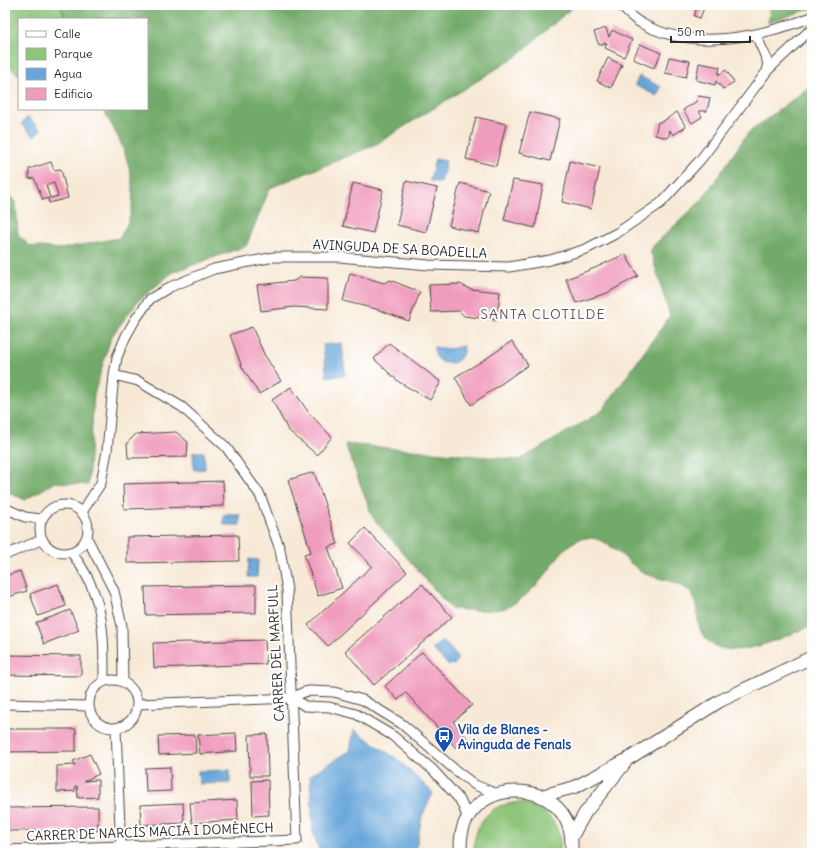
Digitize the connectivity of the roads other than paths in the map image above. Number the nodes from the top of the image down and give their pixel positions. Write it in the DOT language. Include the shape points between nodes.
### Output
graph roads {
  1 [pos="620,5"];
  2 [pos="812,17"];
  3 [pos="801,21"];
  4 [pos="810,32"];
  5 [pos="756,35"];
  6 [pos="768,70"];
  7 [pos="114,375"];
  8 [pos="5,508"];
  9 [pos="82,512"];
  10 [pos="41,519"];
  11 [pos="87,538"];
  12 [pos="41,540"];
  13 [pos="71,552"];
  14 [pos="5,555"];
  15 [pos="812,657"];
  16 [pos="104,681"];
  17 [pos="123,682"];
  18 [pos="292,698"];
  19 [pos="5,704"];
  20 [pos="137,704"];
  21 [pos="89,706"];
  22 [pos="116,728"];
  23 [pos="628,759"];
  24 [pos="497,794"];
  25 [pos="541,796"];
  26 [pos="468,818"];
  27 [pos="571,838"];
  28 [pos="297,840"];
  29 [pos="120,849"];
  30 [pos="5,850"];
  31 [pos="461,853"];
  32 [pos="571,853"];
  1 -- 5 [label="street" via="640,23 669,34 692,39"];
  2 -- 3 [label="street"];
  3 -- 4 [label="street"];
  3 -- 5 [label="street"];
  4 -- 6 [label="street, AVINGUDA DE SA BOADELLA"];
  5 -- 6 [label="street" via="768,60"];
  6 -- 7 [label="street, AVINGUDA DE SA BOADELLA" via="701,159 660,203 617,233 586,249 550,260 509,267 429,265 338,257 274,257 214,269 150,299 126,336 117,357"];
  7 -- 9 [label="street, AVINGUDA DE SA BOADELLA" via="107,451 101,483"];
  7 -- 18 [label="street, CARRER DEL MARFULL" via="138,381 182,407 226,447 260,495 280,549 287,590"];
  8 -- 10 [label="street" via="25,517"];
  9 -- 10 [label="street" via="68,504 54,506"];
  9 -- 11 [label="street" via="88,524"];
  10 -- 12 [label="street"];
  11 -- 13 [label="street" via="80,547"];
  11 -- 17 [label="street" via="114,591 122,626"];
  12 -- 13 [label="street" via="49,548 61,553"];
  12 -- 14 [label="street"];
  13 -- 16 [label="street" via="82,566 94,592 102,619"];
  15 -- 23 [label="main road" via="720,701"];
  16 -- 17 [label="street"];
  16 -- 21 [label="street" via="92,691"];
  17 -- 20 [label="street" via="133,691"];
  18 -- 20 [label="street"];
  18 -- 24 [label="street" via="304,692 334,692 363,700 402,724 475,785"];
  18 -- 26 [label="street" via="305,706 329,707 356,714 393,736 433,770 460,800"];
  18 -- 28 [label="street, CARRER DEL MARFULL"];
  19 -- 21 [label="street"];
  20 -- 22 [label="street" via="133,717"];
  21 -- 22 [label="street" via="95,720"];
  22 -- 29 [label="street"];
  23 -- 25 [label="main road" via="574,787"];
  23 -- 27 [label="main road" via="585,813"];
  24 -- 25 [label="main road" via="517,790"];
  24 -- 26 [label="main road" via="481,804"];
  25 -- 27 [label="main road" via="561,814 567,823"];
  26 -- 31 [label="main road" via="462,834"];
  27 -- 32 [label="main road"];
  28 -- 29 [label="street, CARRER DE NARCÍS MACIÀ I DOMÈNECH"];
  29 -- 30 [label="street, CARRER DE NARCÍS MACIÀ I DOMÈNECH"];
}
